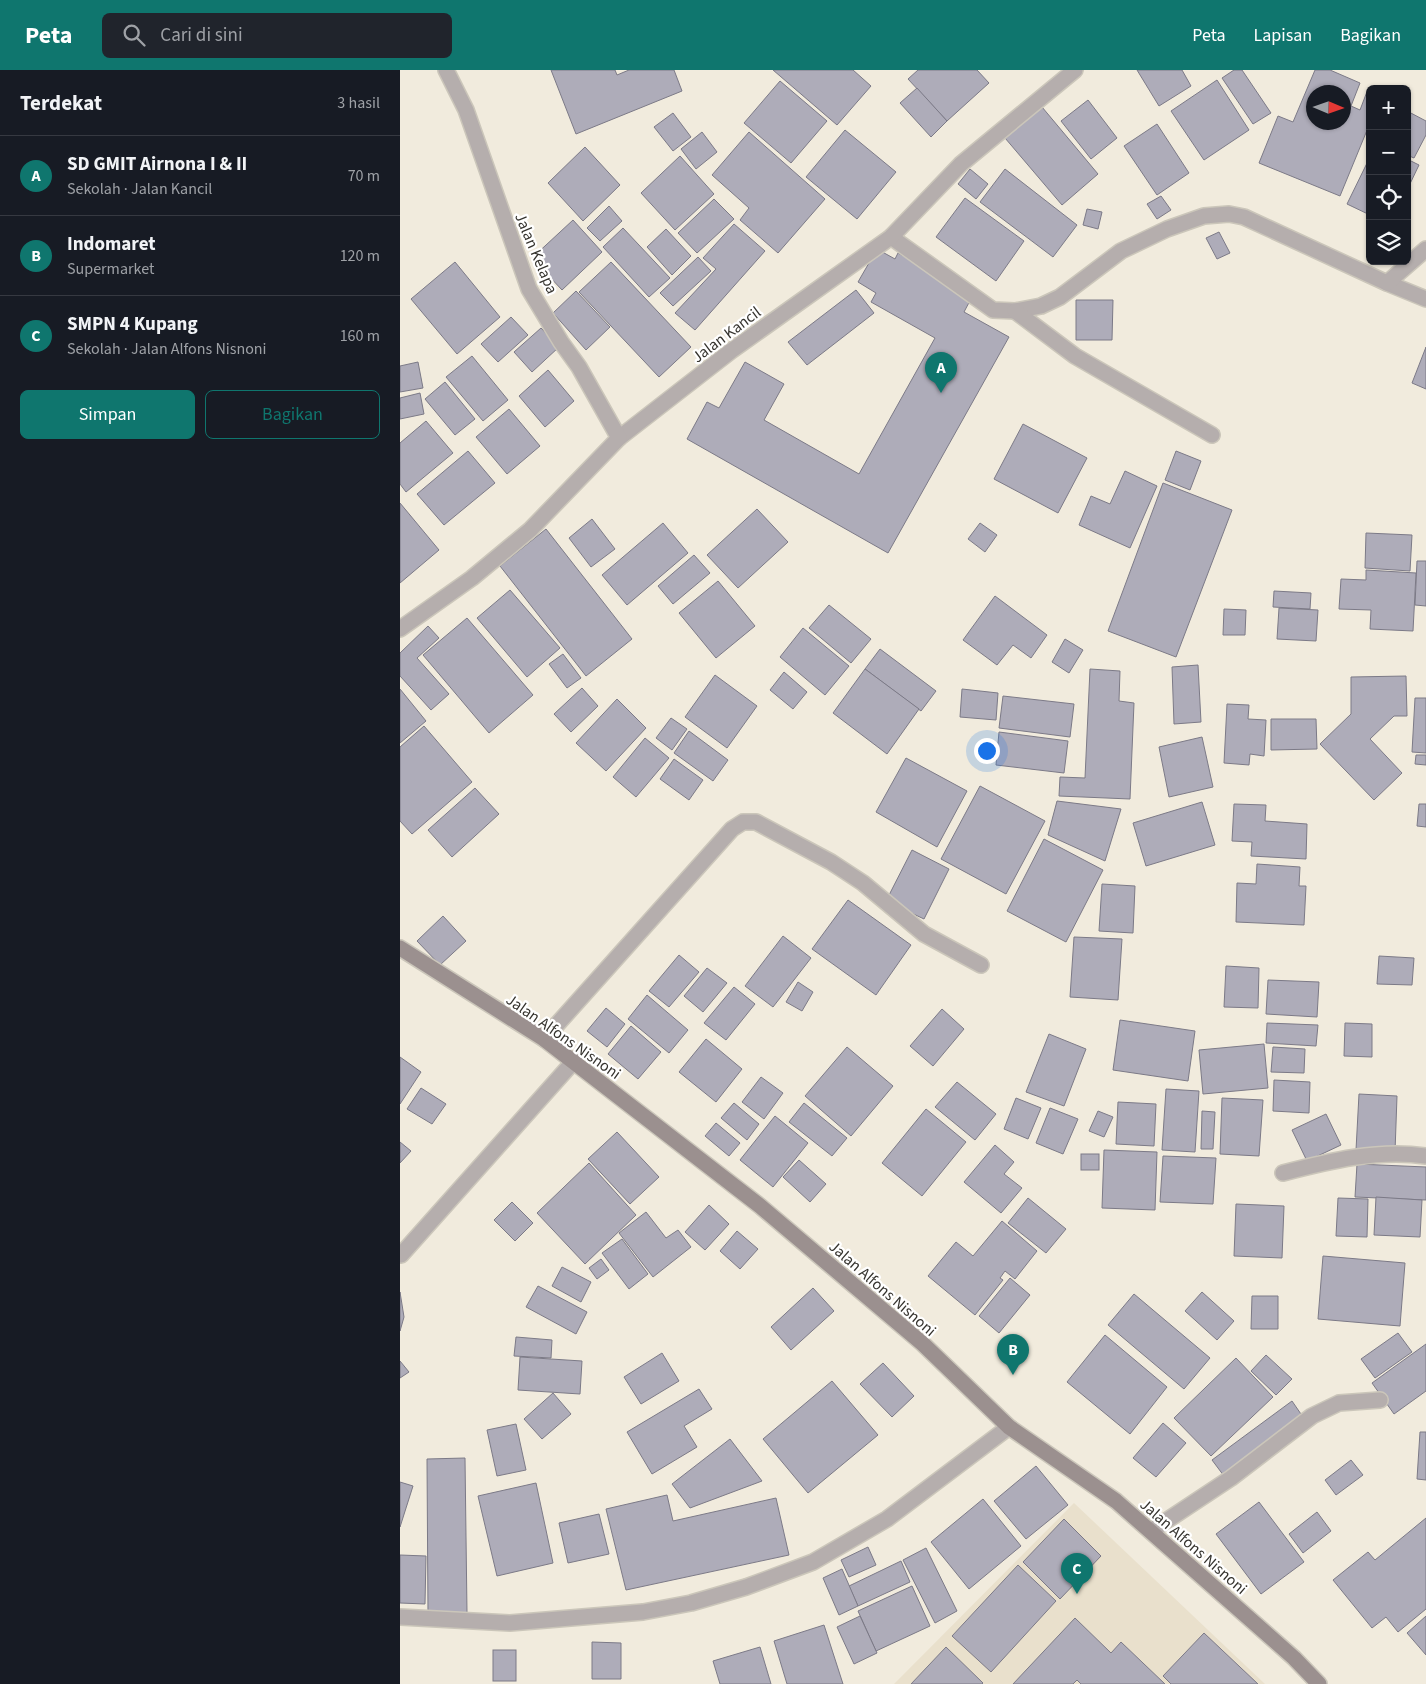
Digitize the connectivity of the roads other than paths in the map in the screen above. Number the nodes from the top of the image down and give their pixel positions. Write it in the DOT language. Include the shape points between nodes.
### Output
graph roads {
  1 [pos="446,70"];
  2 [pos="1075,70"];
  3 [pos="891,236"];
  4 [pos="1426,249"];
  5 [pos="1387,283"];
  6 [pos="1426,299"];
  7 [pos="1016,311"];
  8 [pos="1212,435"];
  9 [pos="619,438"];
  10 [pos="400,629"];
  11 [pos="400,948"];
  12 [pos="981,965"];
  13 [pos="544,1040"];
  14 [pos="574,1061"];
  15 [pos="1426,1156"];
  16 [pos="1283,1173"];
  17 [pos="401,1254"];
  18 [pos="1380,1400"];
  19 [pos="1009,1426"];
  20 [pos="1151,1531"];
  21 [pos="400,1617"];
  22 [pos="1319,1684"];
  1 -- 9 [label="street, Jalan Kelapa" via="466,110 529,289"];
  2 -- 3 [label="street, Jalan Kancil" via="960,164"];
  3 -- 7 [label="street" via="993,310"];
  3 -- 9 [label="street, Jalan Kancil" via="731,350"];
  4 -- 5 [label="street"];
  5 -- 6 [label="street"];
  5 -- 7 [label="street" via="1244,216 1229,214 1204,216 1167,229 1121,252 1060,297 1041,306"];
  7 -- 8 [label="street" via="1075,356"];
  9 -- 10 [label="street, Jalan Kancil" via="530,530 472,578"];
  11 -- 13 [label="main road, Jalan Alfons Nisnoni"];
  12 -- 13 [label="street" via="924,934 863,883 831,862 749,821 732,829"];
  13 -- 14 [label="main road, Jalan Alfons Nisnoni"];
  14 -- 17 [label="street"];
  14 -- 19 [label="main road, Jalan Alfons Nisnoni" via="760,1206 923,1344"];
  15 -- 16 [label="street" via="1357,1156"];
  18 -- 20 [label="street" via="1339,1403 1312,1416 1231,1478"];
  19 -- 20 [label="main road, Jalan Alfons Nisnoni" via="1116,1501"];
  19 -- 21 [label="street" via="887,1519 813,1562 746,1587 643,1612 510,1623"];
  20 -- 22 [label="main road, Jalan Alfons Nisnoni"];
}
